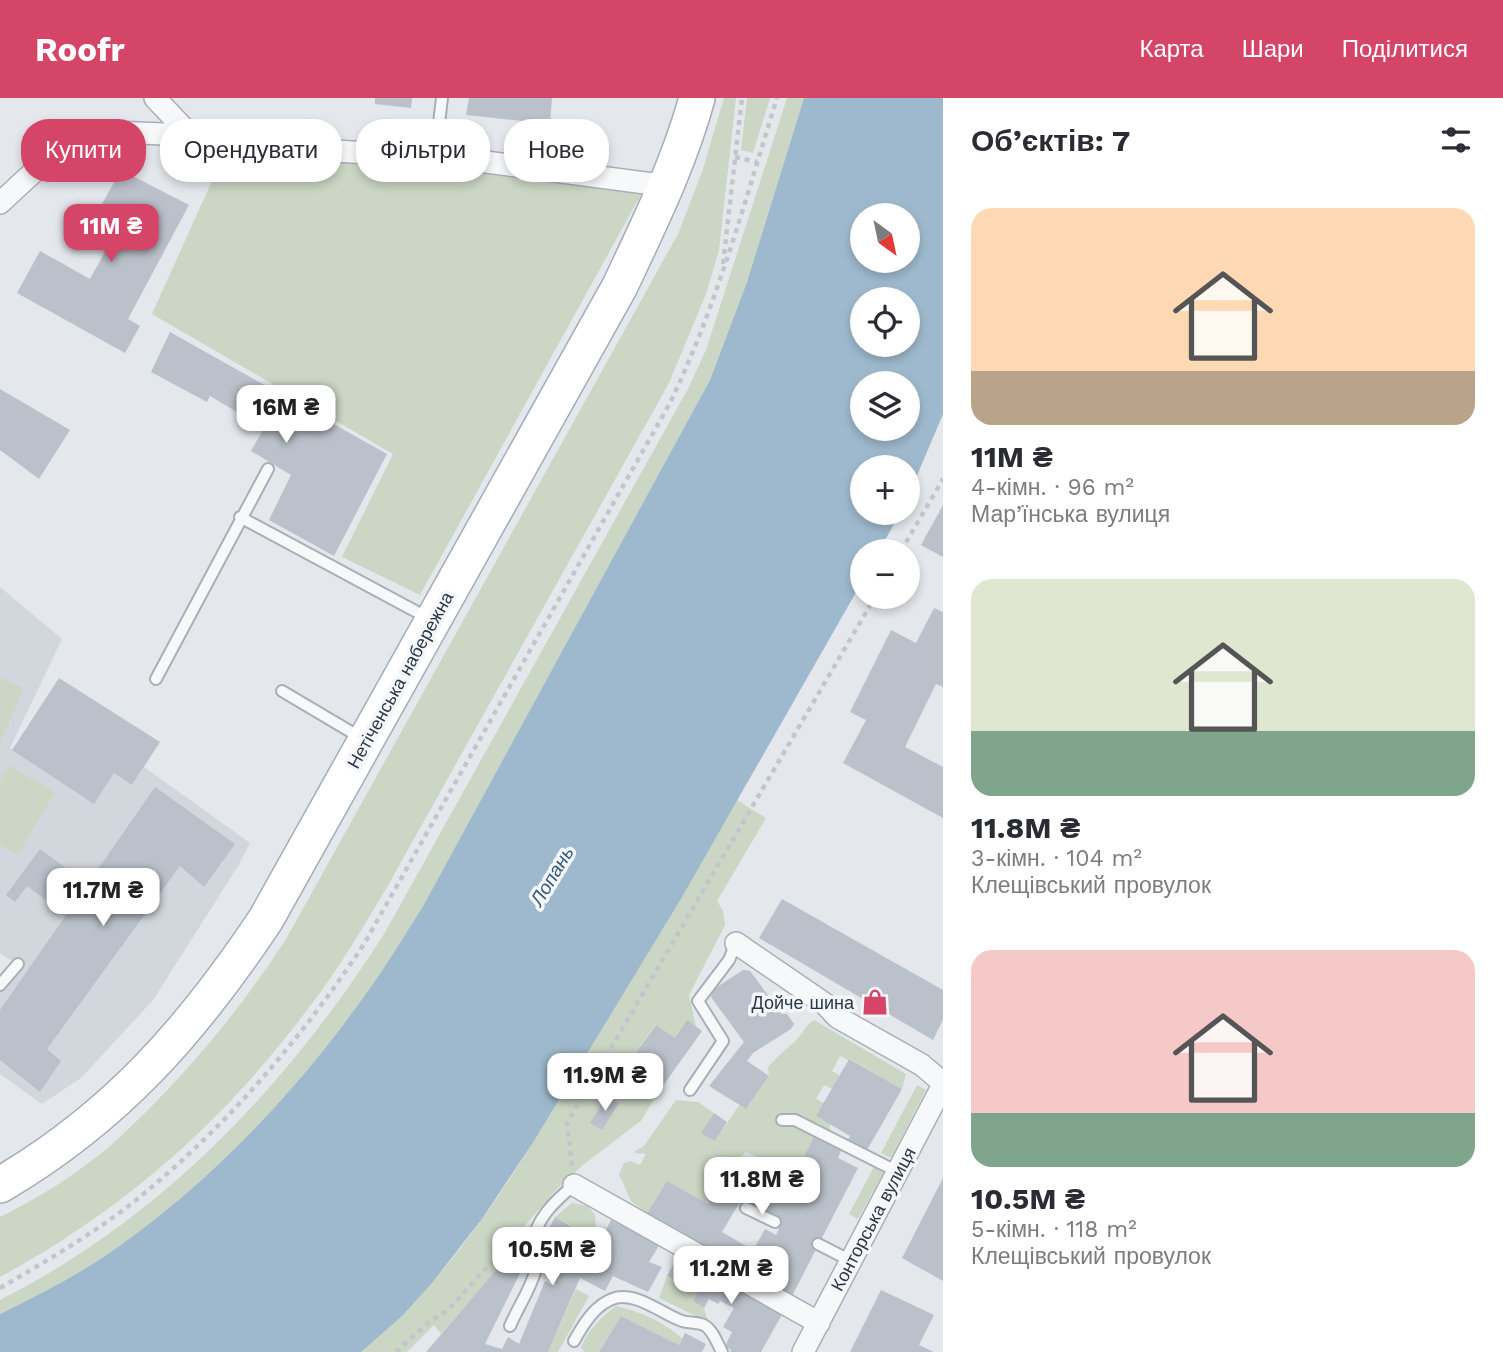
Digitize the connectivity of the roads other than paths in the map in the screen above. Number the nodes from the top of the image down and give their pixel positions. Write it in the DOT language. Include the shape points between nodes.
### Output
graph roads {
  1 [pos="155,98"];
  2 [pos="442,98"];
  3 [pos="697,98"];
  4 [pos="175,119"];
  5 [pos="440,119"];
  6 [pos="160,134"];
  7 [pos="490,164"];
  8 [pos="668,186"];
  9 [pos="0,203"];
  10 [pos="268,469"];
  11 [pos="240,517"];
  12 [pos="433,621"];
  13 [pos="156,680"];
  14 [pos="282,691"];
  15 [pos="366,741"];
  16 [pos="736,943"];
  17 [pos="18,964"];
  18 [pos="0,985"];
  19 [pos="943,1084"];
  20 [pos="690,1090"];
  21 [pos="782,1120"];
  22 [pos="898,1172"];
  23 [pos="0,1185"];
  24 [pos="574,1185"];
  25 [pos="746,1208"];
  26 [pos="775,1222"];
  27 [pos="818,1244"];
  28 [pos="851,1261"];
  29 [pos="818,1322"];
  30 [pos="510,1326"];
  31 [pos="573,1341"];
  32 [pos="722,1352"];
  33 [pos="803,1352"];
  1 -- 4 [label="street"];
  2 -- 5 [label="lane"];
  3 -- 8 [label="main road, Нетіченська набережна"];
  6 -- 9 [label="street" via="112,132 67,148"];
  7 -- 8 [label="street"];
  8 -- 12 [label="main road, Нетіченська набережна" via="620,286"];
  10 -- 11 [label="lane"];
  11 -- 12 [label="lane"];
  11 -- 13 [label="lane"];
  12 -- 15 [label="main road, Нетіченська набережна"];
  14 -- 15 [label="lane"];
  15 -- 23 [label="main road, Нетіченська набережна" via="266,919 201,1009 116,1102 59,1149"];
  16 -- 19 [label="street" via="837,1017 922,1066"];
  16 -- 20 [label="lane" via="729,960 698,1000 723,1041"];
  17 -- 18 [label="lane"];
  19 -- 22 [label="street, Конторська вулиця"];
  21 -- 22 [label="lane" via="795,1120"];
  22 -- 28 [label="street, Конторська вулиця"];
  24 -- 29 [label="street"];
  24 -- 30 [label="lane" via="558,1198 533,1236 536,1270"];
  25 -- 26 [label="lane"];
  27 -- 28 [label="lane"];
  28 -- 29 [label="street, Конторська вулиця"];
  29 -- 33 [label="street, Конторська вулиця"];
  31 -- 32 [label="lane" via="601,1306 616,1298 633,1298 684,1322 703,1324"];
}
